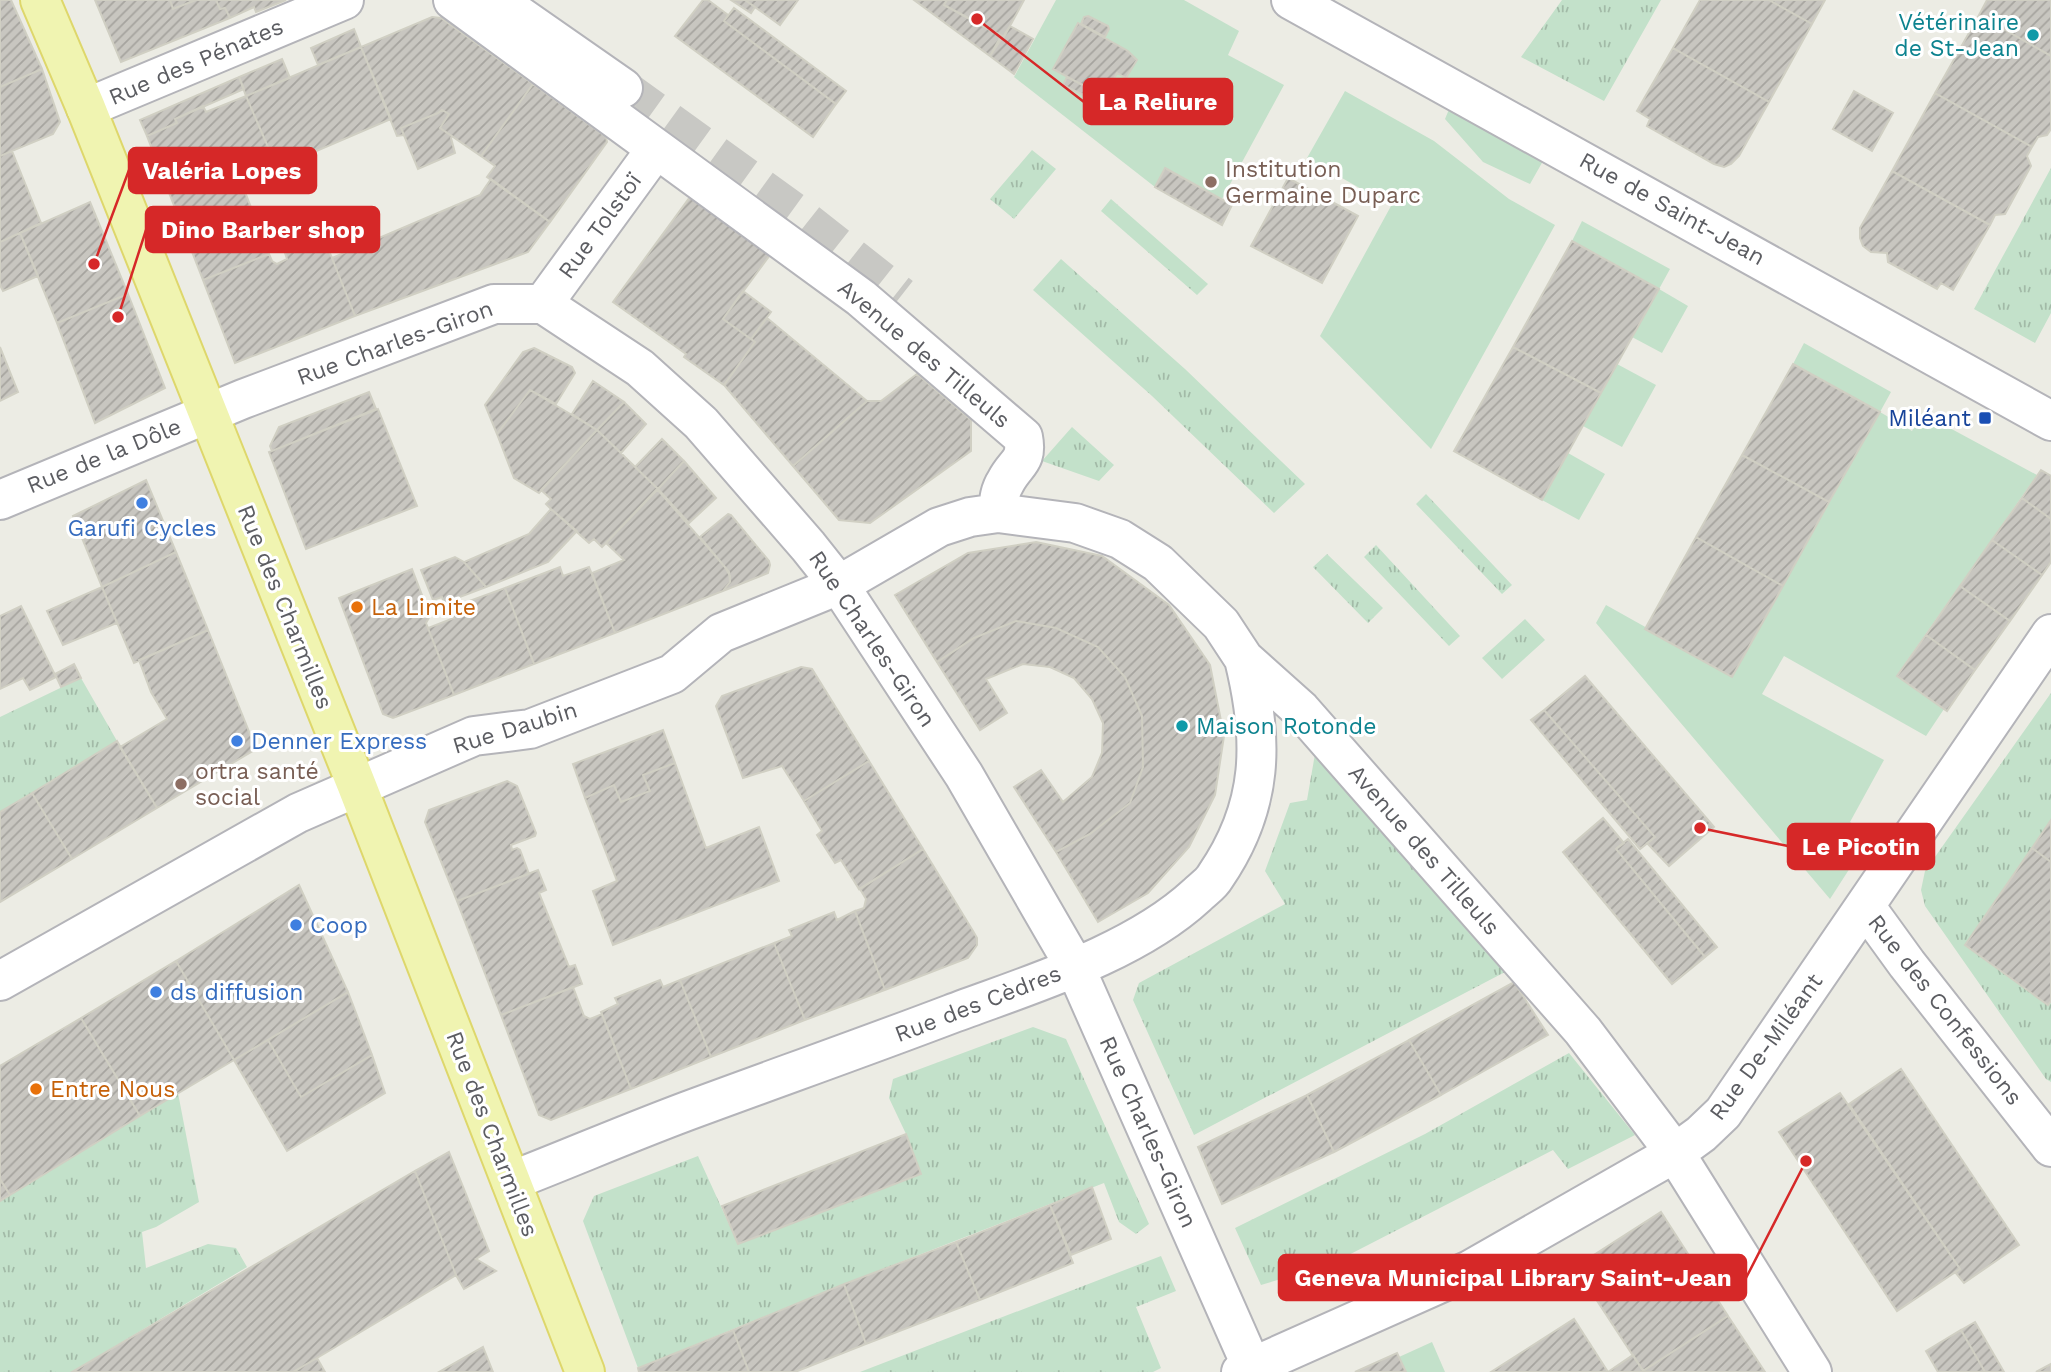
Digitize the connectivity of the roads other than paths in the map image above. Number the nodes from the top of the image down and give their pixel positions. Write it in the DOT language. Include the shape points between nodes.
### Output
graph roads {
  1 [pos="40,0"];
  2 [pos="344,0"];
  3 [pos="1291,0"];
  4 [pos="465,8"];
  5 [pos="623,88"];
  6 [pos="86,108"];
  7 [pos="656,149"];
  8 [pos="901,296"];
  9 [pos="543,304"];
  10 [pos="208,413"];
  11 [pos="2051,421"];
  12 [pos="1023,437"];
  13 [pos="0,500"];
  14 [pos="998,513"];
  15 [pos="839,585"];
  16 [pos="2051,634"];
  17 [pos="1244,660"];
  18 [pos="357,786"];
  19 [pos="1865,906"];
  20 [pos="1075,967"];
  21 [pos="0,981"];
  22 [pos="2051,1147"];
  23 [pos="1675,1153"];
  24 [pos="511,1181"];
  25 [pos="1249,1370"];
  26 [pos="585,1372"];
  27 [pos="1812,1372"];
  1 -- 6 [label="main road, Rue des Charmilles"];
  2 -- 6 [label="street, Rue des Pénates"];
  3 -- 11 [label="street, Rue de Saint-Jean"];
  4 -- 5 [label="street" via="511,10"];
  4 -- 7 [label="street, Avenue des Tilleuls"];
  6 -- 10 [label="main road, Rue des Charmilles"];
  7 -- 9 [label="street, Rue Tolstoï"];
  7 -- 12 [label="street, Avenue des Tilleuls" via="861,298"];
  8 -- 12 [label="street" via="1029,406"];
  9 -- 10 [label="street, Rue Charles-Giron" via="494,304"];
  9 -- 15 [label="street, Rue Charles-Giron" via="640,368 701,423"];
  10 -- 13 [label="street, Rue de la Dôle"];
  10 -- 18 [label="main road, Rue des Charmilles"];
  12 -- 14 [label="street, Avenue des Tilleuls" via="1023,460 1006,479"];
  14 -- 15 [label="street, Rue Daubin" via="940,527"];
  14 -- 17 [label="street, Avenue des Tilleuls" via="1075,523 1120,539 1167,571 1221,624"];
  15 -- 18 [label="street, Rue Daubin" via="721,633 672,674 530,729 474,736"];
  15 -- 20 [label="street, Rue Charles-Giron" via="964,775"];
  16 -- 19 [label="street, Rue De-Miléant"];
  17 -- 20 [label="street, Rue des Cèdres" via="1253,696 1257,766 1249,808 1214,878 1152,929"];
  17 -- 23 [label="street, Avenue des Tilleuls" via="1301,710 1583,1031"];
  18 -- 21 [label="street, Rue Daubin" via="298,813"];
  18 -- 24 [label="main road, Rue des Charmilles"];
  19 -- 22 [label="street, Rue des Confessions"];
  19 -- 23 [label="street, Rue De-Miléant" via="1723,1113"];
  20 -- 24 [label="street, Rue des Cèdres"];
  20 -- 25 [label="street, Rue Charles-Giron"];
  23 -- 25 [label="street, Rue De-Miléant" via="1470,1270"];
  23 -- 27 [label="street, Avenue des Tilleuls"];
  24 -- 26 [label="main road, Rue des Charmilles"];
}
